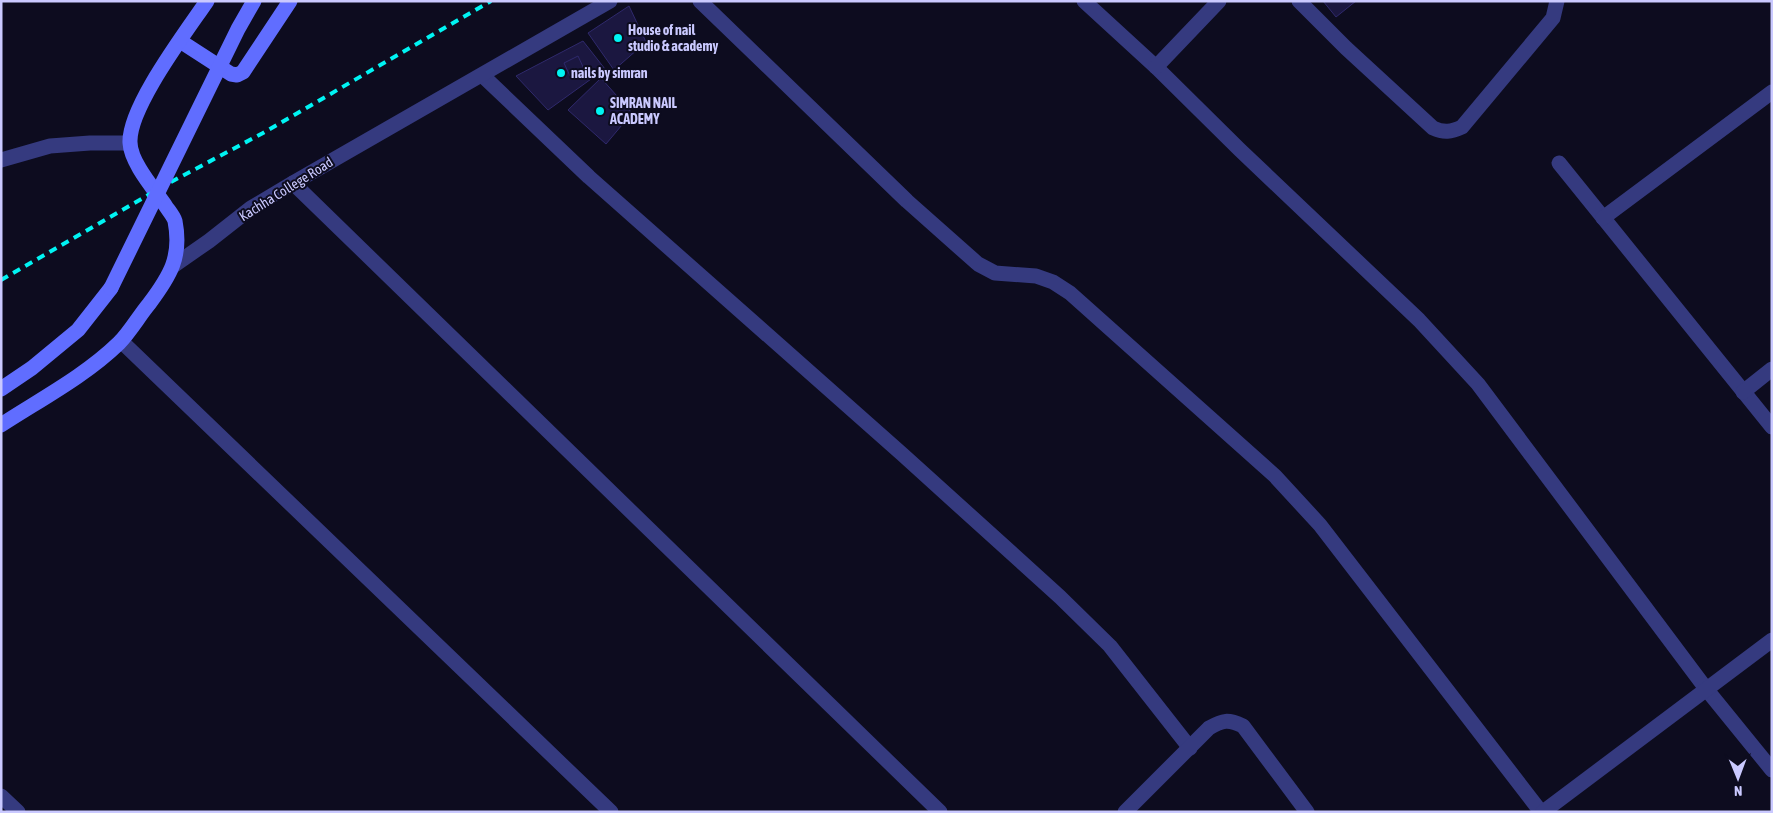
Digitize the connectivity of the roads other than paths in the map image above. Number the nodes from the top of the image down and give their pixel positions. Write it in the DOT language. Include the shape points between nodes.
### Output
graph roads {
  1 [pos="207,1"];
  2 [pos="254,1"];
  3 [pos="290,1"];
  4 [pos="610,1"];
  5 [pos="700,1"];
  6 [pos="1084,1"];
  7 [pos="1219,1"];
  8 [pos="1298,1"];
  9 [pos="1557,1"];
  10 [pos="180,40"];
  11 [pos="1156,67"];
  12 [pos="483,76"];
  13 [pos="1772,92"];
  14 [pos="130,143"];
  15 [pos="1,160"];
  16 [pos="1560,164"];
  17 [pos="293,183"];
  18 [pos="1603,218"];
  19 [pos="173,266"];
  20 [pos="121,341"];
  21 [pos="1772,369"];
  22 [pos="1,388"];
  23 [pos="1743,392"];
  24 [pos="1,425"];
  25 [pos="1772,427"];
  26 [pos="1772,640"];
  27 [pos="1707,690"];
  28 [pos="1190,748"];
  29 [pos="1772,770"];
  30 [pos="1,796"];
  31 [pos="1134,809"];
  32 [pos="18,812"];
  33 [pos="611,812"];
  34 [pos="940,812"];
  35 [pos="1307,812"];
  36 [pos="1542,812"];
  1 -- 10 [label="street"];
  2 -- 22 [label="street, bridge" via="111,288 78,330 32,368"];
  3 -- 10 [label="street" via="244,72 237,75"];
  4 -- 12 [label="street, Kachha College Road"];
  5 -- 36 [label="street" via="978,264 995,273 1036,276 1070,293 1275,476 1320,525 1372,590"];
  6 -- 11 [label="street"];
  7 -- 11 [label="street"];
  8 -- 9 [label="street" via="1433,128 1443,132 1462,127 1553,18"];
  10 -- 14 [label="street" via="140,106 131,129"];
  11 -- 27 [label="street" via="1419,320 1478,384"];
  12 -- 17 [label="street, Kachha College Road"];
  12 -- 28 [label="street" via="589,177 1060,597 1110,646"];
  13 -- 18 [label="street"];
  14 -- 15 [label="street" via="50,146"];
  14 -- 19 [label="street" via="133,157 174,218 178,244"];
  16 -- 18 [label="street"];
  17 -- 19 [label="street, Kachha College Road" via="251,208"];
  17 -- 34 [label="street"];
  18 -- 23 [label="street"];
  19 -- 20 [label="street, Kachha College Road"];
  20 -- 24 [label="street, Kachha College Road" via="79,375"];
  20 -- 33 [label="street"];
  21 -- 23 [label="street"];
  23 -- 25 [label="street"];
  26 -- 27 [label="street"];
  27 -- 29 [label="street"];
  27 -- 36 [label="street"];
  28 -- 31 [label="street"];
  28 -- 35 [label="street" via="1220,721 1232,721 1243,726"];
  30 -- 32 [label="street"];
}
